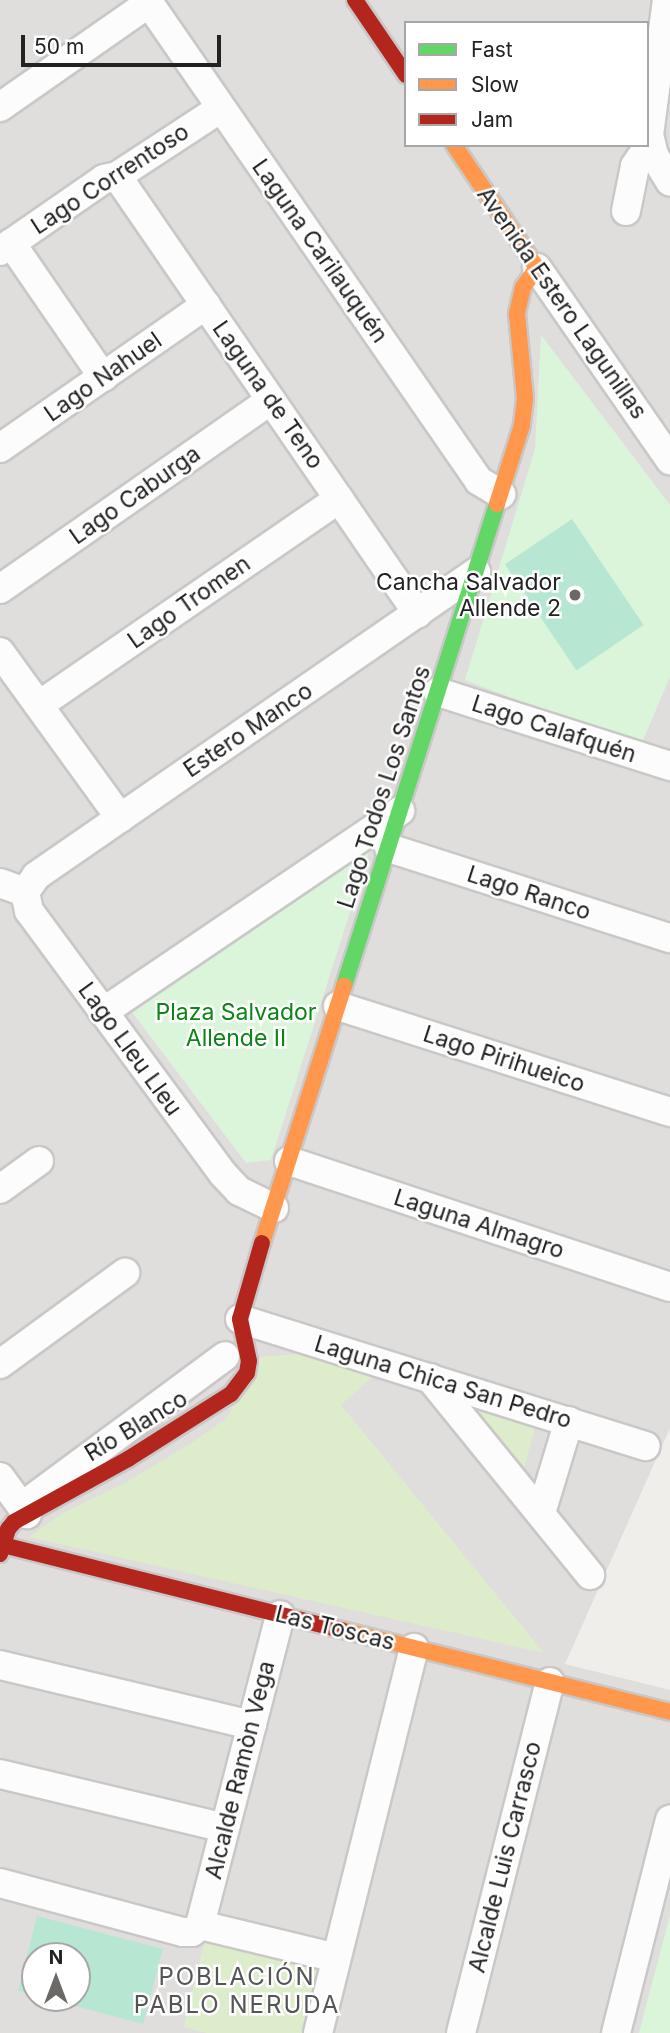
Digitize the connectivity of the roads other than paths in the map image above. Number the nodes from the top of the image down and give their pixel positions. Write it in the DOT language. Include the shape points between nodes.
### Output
graph roads {
  1 [pos="667,0"];
  2 [pos="148,2"];
  3 [pos="360,3"];
  4 [pos="404,72"];
  5 [pos="0,107"];
  6 [pos="221,108"];
  7 [pos="650,144"];
  8 [pos="455,147"];
  9 [pos="648,147"];
  10 [pos="117,176"];
  11 [pos="670,182"];
  12 [pos="626,211"];
  13 [pos="6,247"];
  14 [pos="537,268"];
  15 [pos="206,305"];
  16 [pos="103,377"];
  17 [pos="271,400"];
  18 [pos="1,445"];
  19 [pos="670,460"];
  20 [pos="501,494"];
  21 [pos="339,499"];
  22 [pos="476,572"];
  23 [pos="0,589"];
  24 [pos="418,614"];
  25 [pos="0,652"];
  26 [pos="438,692"];
  27 [pos="39,705"];
  28 [pos="670,766"];
  29 [pos="400,811"];
  30 [pos="120,818"];
  31 [pos="388,848"];
  32 [pos="12,887"];
  33 [pos="670,938"];
  34 [pos="338,1006"];
  35 [pos="103,1012"];
  36 [pos="670,1112"];
  37 [pos="39,1161"];
  38 [pos="289,1161"];
  39 [pos="0,1189"];
  40 [pos="274,1208"];
  41 [pos="125,1273"];
  42 [pos="670,1287"];
  43 [pos="240,1319"];
  44 [pos="225,1356"];
  45 [pos="0,1364"];
  46 [pos="430,1378"];
  47 [pos="569,1421"];
  48 [pos="646,1446"];
  49 [pos="0,1476"];
  50 [pos="541,1513"];
  51 [pos="27,1514"];
  52 [pos="1,1548"];
  53 [pos="590,1575"];
  54 [pos="280,1615"];
  55 [pos="414,1648"];
  56 [pos="0,1665"];
  57 [pos="550,1682"];
  58 [pos="670,1712"];
  59 [pos="252,1725"];
  60 [pos="0,1774"];
  61 [pos="670,1820"];
  62 [pos="225,1828"];
  63 [pos="0,1883"];
  64 [pos="200,1925"];
  65 [pos="336,1958"];
  66 [pos="317,2033"];
  67 [pos="461,2033"];
  68 [pos="617,2033"];
  1 -- 7 [label="street"];
  2 -- 5 [label="street"];
  2 -- 6 [label="street, Laguna Carilauquén"];
  3 -- 4 [label="street"];
  6 -- 10 [label="street, Lago Correntoso"];
  6 -- 20 [label="street, Laguna Carilauquén" via="478,481"];
  7 -- 11 [label="street"];
  8 -- 14 [label="street, Avenida Estero Lagunillas"];
  9 -- 12 [label="street" via="635,166"];
  10 -- 13 [label="street, Lago Correntoso" via="104,178"];
  10 -- 15 [label="street, Laguna de Teno"];
  13 -- 16 [label="street"];
  14 -- 19 [label="street, Avenida Estero Lagunillas"];
  14 -- 20 [label="street, Lago Todos Los Santos" via="519,300 525,399 516,449"];
  15 -- 16 [label="street, Lago Nahuel"];
  15 -- 17 [label="street, Laguna de Teno"];
  16 -- 18 [label="street, Lago Nahuel"];
  17 -- 21 [label="street, Laguna de Teno"];
  17 -- 23 [label="street, Lago Caburga"];
  20 -- 22 [label="street, Lago Todos Los Santos"];
  21 -- 24 [label="street, Laguna de Teno"];
  21 -- 27 [label="street, Lago Tromen"];
  22 -- 24 [label="street, Estero Manco"];
  22 -- 26 [label="street, Lago Todos Los Santos"];
  24 -- 30 [label="street, Estero Manco"];
  25 -- 27 [label="street"];
  26 -- 28 [label="street, Lago Calafquén"];
  26 -- 29 [label="street, Lago Todos Los Santos"];
  27 -- 30 [label="street"];
  29 -- 31 [label="street, Lago Todos Los Santos"];
  29 -- 35 [label="street"];
  30 -- 32 [label="street, Estero Manco" via="36,876"];
  31 -- 33 [label="street, Lago Ranco"];
  31 -- 34 [label="street, Lago Todos Los Santos"];
  32 -- 35 [label="street, Lago Lleu Lleu"];
  34 -- 36 [label="street, Lago Pirihueico"];
  34 -- 38 [label="street, Lago Todos Los Santos"];
  35 -- 40 [label="street, Lago Lleu Lleu" via="230,1183"];
  37 -- 39 [label="street"];
  38 -- 40 [label="street, Lago Todos Los Santos"];
  38 -- 42 [label="street, Laguna Almagro"];
  40 -- 43 [label="street, Lago Todos Los Santos"];
  41 -- 45 [label="street"];
  43 -- 46 [label="street, Laguna Chica San Pedro"];
  43 -- 51 [label="street, Río Blanco" via="249,1361 237,1388 137,1453"];
  44 -- 51 [label="street" via="50,1482 33,1499"];
  46 -- 47 [label="street, Laguna Chica San Pedro"];
  46 -- 50 [label="street"];
  47 -- 48 [label="street, Laguna Chica San Pedro"];
  47 -- 50 [label="street"];
  49 -- 51 [label="street"];
  50 -- 53 [label="street"];
  51 -- 52 [label="street, Río Blanco" via="8,1530"];
  52 -- 54 [label="street, Las Toscas"];
  54 -- 55 [label="street, Las Toscas"];
  54 -- 59 [label="street, Alcalde Ramòn Vega"];
  55 -- 57 [label="street, Las Toscas"];
  55 -- 65 [label="street"];
  56 -- 59 [label="street"];
  57 -- 58 [label="street, Las Toscas"];
  57 -- 67 [label="street, Alcalde Luis Carrasco"];
  59 -- 62 [label="street, Alcalde Ramòn Vega"];
  60 -- 62 [label="street"];
  61 -- 68 [label="street"];
  62 -- 64 [label="street, Alcalde Ramòn Vega"];
  63 -- 64 [label="street" via="183,1932"];
  64 -- 65 [label="street"];
  65 -- 66 [label="street"];
}
